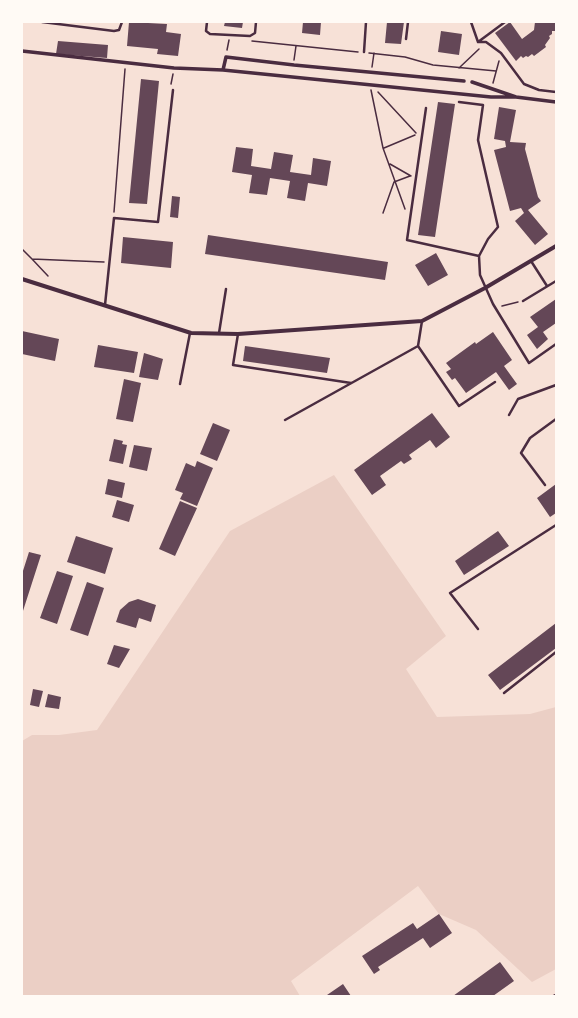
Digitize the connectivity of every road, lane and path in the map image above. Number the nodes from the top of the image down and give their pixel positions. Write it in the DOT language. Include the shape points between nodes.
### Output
graph roads {
  1 [pos="42,22"];
  2 [pos="122,22"];
  3 [pos="207,22"];
  4 [pos="256,22"];
  5 [pos="366,22"];
  6 [pos="408,22"];
  7 [pos="471,22"];
  8 [pos="505,22"];
  9 [pos="406,39"];
  10 [pos="235,40"];
  11 [pos="249,41"];
  12 [pos="478,42"];
  13 [pos="486,42"];
  14 [pos="22,51"];
  15 [pos="364,52"];
  16 [pos="374,53"];
  17 [pos="501,53"];
  18 [pos="226,57"];
  19 [pos="125,62"];
  20 [pos="174,68"];
  21 [pos="459,68"];
  22 [pos="223,70"];
  23 [pos="496,71"];
  24 [pos="372,72"];
  25 [pos="464,81"];
  26 [pos="472,82"];
  27 [pos="370,84"];
  28 [pos="492,88"];
  29 [pos="173,90"];
  30 [pos="556,92"];
  31 [pos="516,97"];
  32 [pos="459,102"];
  33 [pos="556,102"];
  34 [pos="426,108"];
  35 [pos="383,148"];
  36 [pos="389,164"];
  37 [pos="410,176"];
  38 [pos="417,177"];
  39 [pos="394,182"];
  40 [pos="383,213"];
  41 [pos="114,218"];
  42 [pos="410,218"];
  43 [pos="556,246"];
  44 [pos="22,249"];
  45 [pos="479,256"];
  46 [pos="32,259"];
  47 [pos="530,260"];
  48 [pos="110,262"];
  49 [pos="48,276"];
  50 [pos="22,279"];
  51 [pos="556,281"];
  52 [pos="547,286"];
  53 [pos="485,288"];
  54 [pos="226,289"];
  55 [pos="523,301"];
  56 [pos="105,305"];
  57 [pos="496,309"];
  58 [pos="422,321"];
  59 [pos="191,333"];
  60 [pos="219,333"];
  61 [pos="238,334"];
  62 [pos="418,346"];
  63 [pos="556,346"];
  64 [pos="495,382"];
  65 [pos="351,383"];
  66 [pos="180,384"];
  67 [pos="556,385"];
  68 [pos="509,415"];
  69 [pos="556,419"];
  70 [pos="285,420"];
  71 [pos="545,485"];
  72 [pos="556,525"];
  73 [pos="478,629"];
  74 [pos="556,652"];
  75 [pos="504,693"];
  1 -- 2 [label="lane" via="114,31 118,30"];
  3 -- 4 [label="lane" via="206,31 210,34 250,36 255,33"];
  5 -- 15 [label="lane"];
  6 -- 9 [label="lane"];
  7 -- 12 [label="lane"];
  8 -- 12 [label="lane"];
  10 -- 18 [label="path" via="229,40"];
  11 -- 15 [label="path"];
  12 -- 13 [label="lane"];
  13 -- 17 [label="lane"];
  13 -- 21 [label="path"];
  14 -- 19 [label="street"];
  15 -- 16 [label="path"];
  16 -- 21 [label="path"];
  16 -- 24 [label="path"];
  17 -- 23 [label="path"];
  17 -- 30 [label="lane" via="524,84 539,90"];
  18 -- 22 [label="street"];
  18 -- 24 [label="street"];
  19 -- 20 [label="street"];
  19 -- 41 [label="path"];
  20 -- 22 [label="street"];
  20 -- 29 [label="path" via="171,83"];
  21 -- 23 [label="path"];
  22 -- 27 [label="street"];
  23 -- 28 [label="path"];
  24 -- 25 [label="street"];
  26 -- 28 [label="street"];
  27 -- 31 [label="street" via="491,97"];
  27 -- 35 [label="path"];
  27 -- 35 [label="path" via="417,135"];
  28 -- 31 [label="street"];
  29 -- 41 [label="lane" via="158,222"];
  31 -- 33 [label="street"];
  32 -- 45 [label="lane" via="483,105 478,140 498,227"];
  34 -- 38 [label="lane"];
  35 -- 36 [label="path"];
  36 -- 37 [label="path"];
  36 -- 39 [label="path"];
  37 -- 38 [label="path"];
  37 -- 39 [label="path"];
  38 -- 42 [label="lane"];
  39 -- 40 [label="path"];
  39 -- 42 [label="path"];
  41 -- 48 [label="lane"];
  42 -- 45 [label="lane" via="407,240"];
  43 -- 47 [label="street"];
  44 -- 46 [label="path"];
  45 -- 53 [label="lane" via="480,275"];
  46 -- 48 [label="path"];
  46 -- 49 [label="path"];
  47 -- 52 [label="lane"];
  47 -- 53 [label="street"];
  48 -- 56 [label="lane"];
  50 -- 56 [label="street"];
  51 -- 52 [label="lane"];
  52 -- 55 [label="lane"];
  53 -- 57 [label="lane"];
  53 -- 58 [label="street"];
  54 -- 60 [label="lane"];
  55 -- 57 [label="path"];
  56 -- 59 [label="street"];
  57 -- 63 [label="lane" via="529,363"];
  58 -- 61 [label="street"];
  58 -- 62 [label="lane"];
  59 -- 60 [label="street"];
  59 -- 66 [label="lane"];
  60 -- 61 [label="street"];
  61 -- 65 [label="lane" via="233,366"];
  62 -- 64 [label="lane" via="459,406"];
  62 -- 65 [label="lane"];
  65 -- 70 [label="lane"];
  67 -- 68 [label="lane" via="518,399"];
  69 -- 71 [label="lane" via="530,438 521,453"];
  72 -- 73 [label="lane" via="450,593"];
  74 -- 75 [label="lane"];
}
